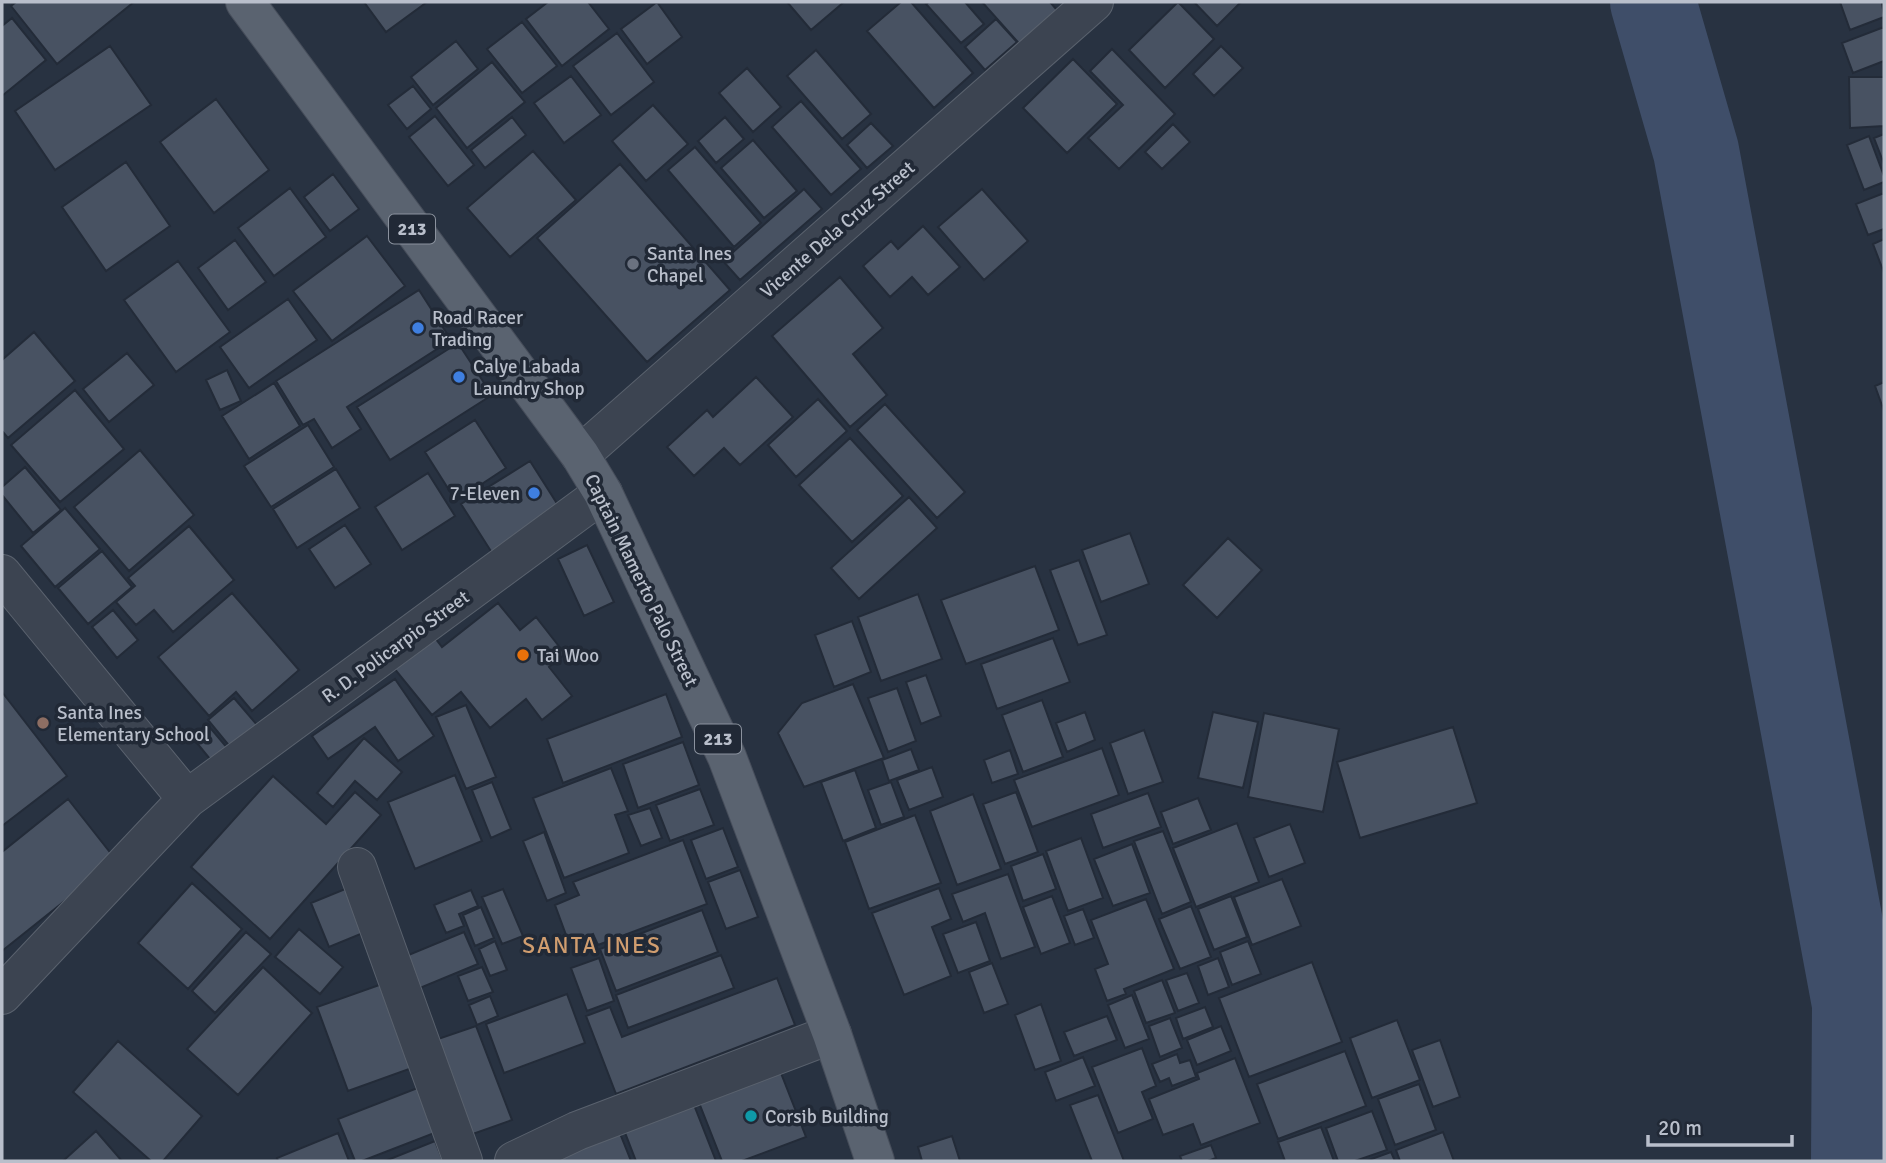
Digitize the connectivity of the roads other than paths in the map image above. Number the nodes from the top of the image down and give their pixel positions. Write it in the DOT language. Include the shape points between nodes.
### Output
graph roads {
  1 [pos="245,2"];
  2 [pos="1094,2"];
  3 [pos="580,456"];
  4 [pos="603,493"];
  5 [pos="2,574"];
  6 [pos="187,799"];
  7 [pos="357,867"];
  8 [pos="2,995"];
  9 [pos="832,1034"];
  10 [pos="463,1161"];
  11 [pos="514,1161"];
  12 [pos="875,1161"];
  1 -- 3 [label="main road, Captain Mamerto Palo Street / 213"];
  2 -- 3 [label="street, Vicente Dela Cruz Street"];
  3 -- 4 [label="main road, Captain Mamerto Palo Street / 213"];
  4 -- 6 [label="street, R. D. Policarpio Street"];
  4 -- 9 [label="main road, Captain Mamerto Palo Street / 213" via="727,757"];
  5 -- 6 [label="street"];
  6 -- 8 [label="street, R. D. Policarpio Street"];
  7 -- 10 [label="street"];
  9 -- 11 [label="street" via="577,1131"];
  9 -- 12 [label="main road, 213"];
}
